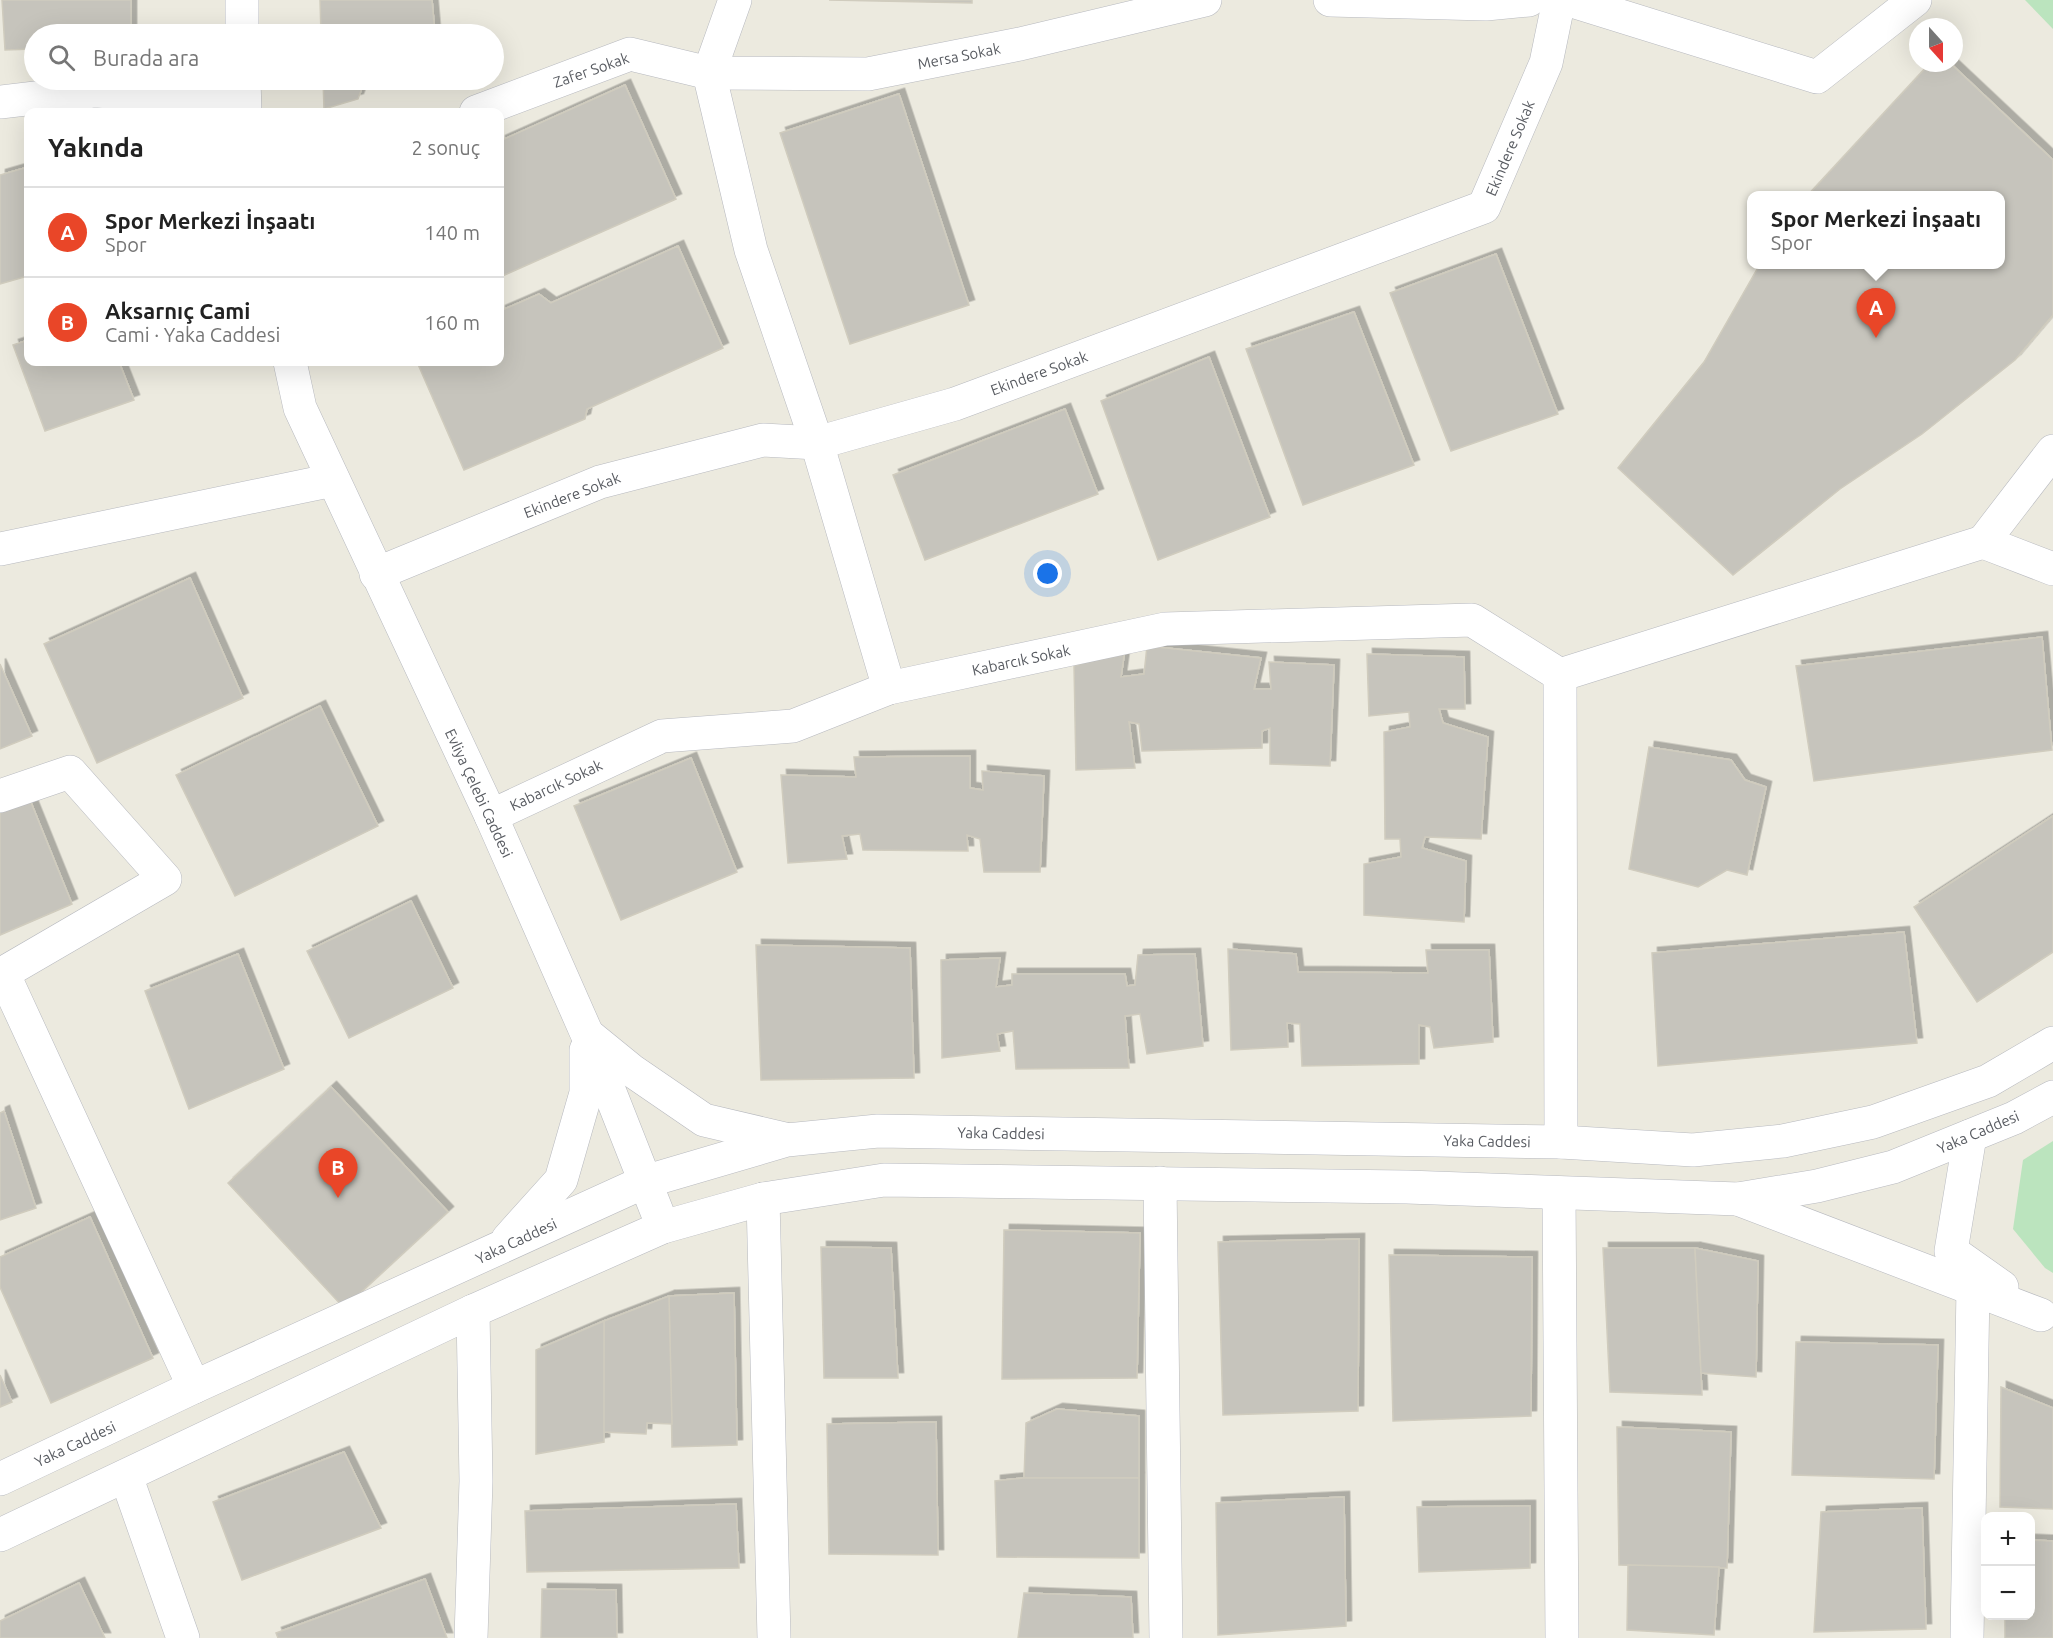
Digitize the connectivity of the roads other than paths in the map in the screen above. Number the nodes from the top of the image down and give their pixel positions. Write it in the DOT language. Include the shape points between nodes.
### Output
graph roads {
  1 [pos="242,0"];
  2 [pos="735,0"];
  3 [pos="1205,0"];
  4 [pos="1330,0"];
  5 [pos="1528,0"];
  6 [pos="1560,0"];
  7 [pos="1569,0"];
  8 [pos="1915,0"];
  9 [pos="242,24"];
  10 [pos="709,73"];
  11 [pos="244,97"];
  12 [pos="0,102"];
  13 [pos="487,108"];
  14 [pos="291,366"];
  15 [pos="817,443"];
  16 [pos="2053,451"];
  17 [pos="333,480"];
  18 [pos="1983,542"];
  19 [pos="0,549"];
  20 [pos="2053,569"];
  21 [pos="376,574"];
  22 [pos="1560,675"];
  23 [pos="889,687"];
  24 [pos="0,795"];
  25 [pos="491,816"];
  26 [pos="1,974"];
  27 [pos="587,1034"];
  28 [pos="2053,1043"];
  29 [pos="2053,1097"];
  30 [pos="1970,1136"];
  31 [pos="787,1140"];
  32 [pos="1561,1142"];
  33 [pos="644,1182"];
  34 [pos="1160,1183"];
  35 [pos="1559,1193"];
  36 [pos="763,1199"];
  37 [pos="1738,1199"];
  38 [pos="663,1227"];
  39 [pos="498,1250"];
  40 [pos="1973,1288"];
  41 [pos="473,1311"];
  42 [pos="2047,1319"];
  43 [pos="194,1387"];
  44 [pos="126,1476"];
  45 [pos="0,1479"];
  46 [pos="0,1535"];
  47 [pos="183,1638"];
  48 [pos="471,1638"];
  49 [pos="774,1638"];
  50 [pos="1166,1638"];
  51 [pos="1562,1638"];
  52 [pos="1967,1638"];
  1 -- 9 [label="street"];
  2 -- 10 [label="street"];
  3 -- 10 [label="street, Mersa Sokak" via="1020,44 868,74"];
  4 -- 5 [label="street" via="1486,4"];
  6 -- 15 [label="street, Ekindere Sokak" via="1546,63 1484,207 955,404"];
  7 -- 8 [label="street" via="1817,77"];
  10 -- 13 [label="street, Zafer Sokak" via="630,54"];
  10 -- 15 [label="street" via="751,250"];
  11 -- 12 [label="street" via="94,91"];
  14 -- 17 [label="street, Evliya Çelebi Caddesi" via="300,408"];
  15 -- 21 [label="street, Ekindere Sokak" via="763,440 600,482"];
  15 -- 23 [label="street"];
  16 -- 18 [label="street"];
  17 -- 19 [label="street"];
  17 -- 21 [label="street, Evliya Çelebi Caddesi"];
  18 -- 20 [label="street"];
  18 -- 22 [label="street"];
  21 -- 25 [label="street, Evliya Çelebi Caddesi"];
  22 -- 23 [label="street, Kabarcık Sokak" via="1472,620 1165,629"];
  22 -- 32 [label="street"];
  23 -- 25 [label="street, Kabarcık Sokak" via="794,726 662,736"];
  24 -- 26 [label="street" via="70,772 165,879"];
  25 -- 27 [label="street, Evliya Çelebi Caddesi"];
  26 -- 43 [label="street"];
  27 -- 31 [label="street" via="704,1120"];
  27 -- 33 [label="street, Evliya Çelebi Caddesi"];
  27 -- 39 [label="street" via="586,1093 561,1180"];
  28 -- 32 [label="street, Yaka Caddesi" via="1988,1081 1872,1122 1783,1141 1693,1150"];
  29 -- 30 [label="street, Yaka Caddesi"];
  30 -- 37 [label="street, Yaka Caddesi" via="1893,1167 1817,1186"];
  30 -- 42 [label="street" via="1951,1251"];
  31 -- 32 [label="street, Yaka Caddesi" via="878,1131"];
  31 -- 33 [label="street, Yaka Caddesi"];
  33 -- 38 [label="street, Evliya Çelebi Caddesi"];
  33 -- 39 [label="street, Yaka Caddesi"];
  34 -- 35 [label="street, Yaka Caddesi"];
  34 -- 36 [label="street, Yaka Caddesi" via="884,1180"];
  34 -- 50 [label="street"];
  35 -- 37 [label="street, Yaka Caddesi"];
  35 -- 51 [label="street"];
  36 -- 38 [label="street, Yaka Caddesi"];
  36 -- 49 [label="street"];
  37 -- 40 [label="street"];
  38 -- 41 [label="street, Yaka Caddesi"];
  39 -- 43 [label="street, Yaka Caddesi"];
  40 -- 42 [label="street"];
  40 -- 52 [label="street"];
  41 -- 44 [label="street, Yaka Caddesi"];
  41 -- 48 [label="street" via="476,1481"];
  43 -- 45 [label="street, Yaka Caddesi"];
  44 -- 46 [label="street, Yaka Caddesi"];
  44 -- 47 [label="street"];
}
